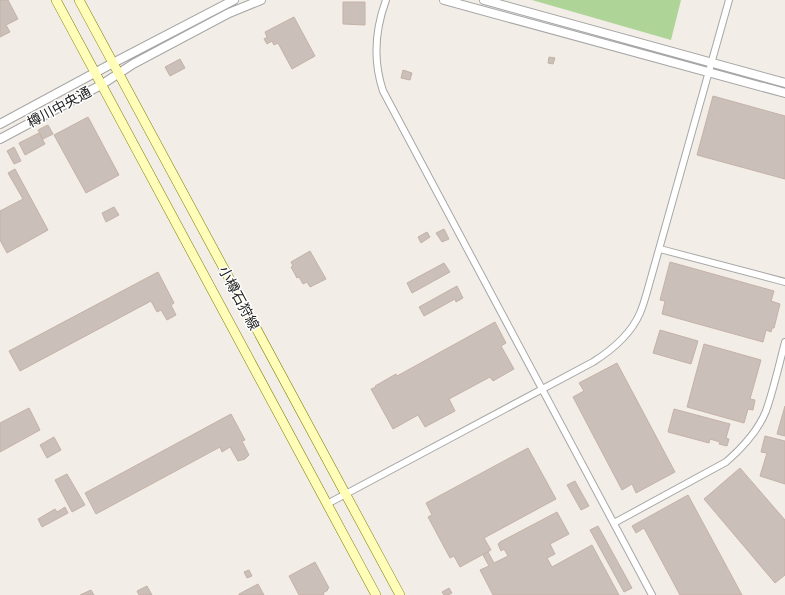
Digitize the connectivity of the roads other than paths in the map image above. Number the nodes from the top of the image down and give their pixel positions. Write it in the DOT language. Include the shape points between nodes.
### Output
graph roads {
  1 [pos="56,0"];
  2 [pos="78,0"];
  3 [pos="234,0"];
  4 [pos="261,0"];
  5 [pos="386,0"];
  6 [pos="444,0"];
  7 [pos="484,0"];
  8 [pos="729,0"];
  9 [pos="711,62"];
  10 [pos="112,63"];
  11 [pos="95,73"];
  12 [pos="709,73"];
  13 [pos="119,74"];
  14 [pos="785,83"];
  15 [pos="101,85"];
  16 [pos="785,93"];
  17 [pos="0,124"];
  18 [pos="0,139"];
  19 [pos="660,249"];
  20 [pos="785,282"];
  21 [pos="785,342"];
  22 [pos="542,389"];
  23 [pos="345,494"];
  24 [pos="327,504"];
  25 [pos="614,523"];
  26 [pos="376,595"];
  27 [pos="400,595"];
  28 [pos="652,595"];
  1 -- 11 [label="main road, 小樽石狩線"];
  2 -- 10 [label="main road, 小樽石狩線"];
  3 -- 10 [label="street, 樽川中央通"];
  4 -- 13 [label="street, 樽川中央通" via="229,13"];
  5 -- 22 [label="street" via="376,45 378,78 383,91"];
  6 -- 12 [label="street"];
  7 -- 9 [label="street"];
  8 -- 9 [label="street"];
  9 -- 12 [label="street"];
  9 -- 14 [label="street"];
  10 -- 11 [label="street, 樽川中央通"];
  10 -- 13 [label="main road, 小樽石狩線"];
  11 -- 15 [label="main road, 小樽石狩線"];
  11 -- 17 [label="street, 樽川中央通"];
  12 -- 16 [label="street"];
  12 -- 19 [label="street"];
  13 -- 15 [label="street, 樽川中央通"];
  13 -- 23 [label="main road, 小樽石狩線"];
  15 -- 18 [label="street, 樽川中央通"];
  15 -- 24 [label="main road, 小樽石狩線"];
  19 -- 20 [label="street"];
  19 -- 22 [label="street" via="640,314 631,328 598,359"];
  21 -- 25 [label="street" via="765,412 756,429 736,453 726,462"];
  22 -- 23 [label="street"];
  22 -- 25 [label="street"];
  23 -- 24 [label="street"];
  23 -- 27 [label="main road, 小樽石狩線"];
  24 -- 26 [label="main road, 小樽石狩線"];
  25 -- 28 [label="street"];
}
